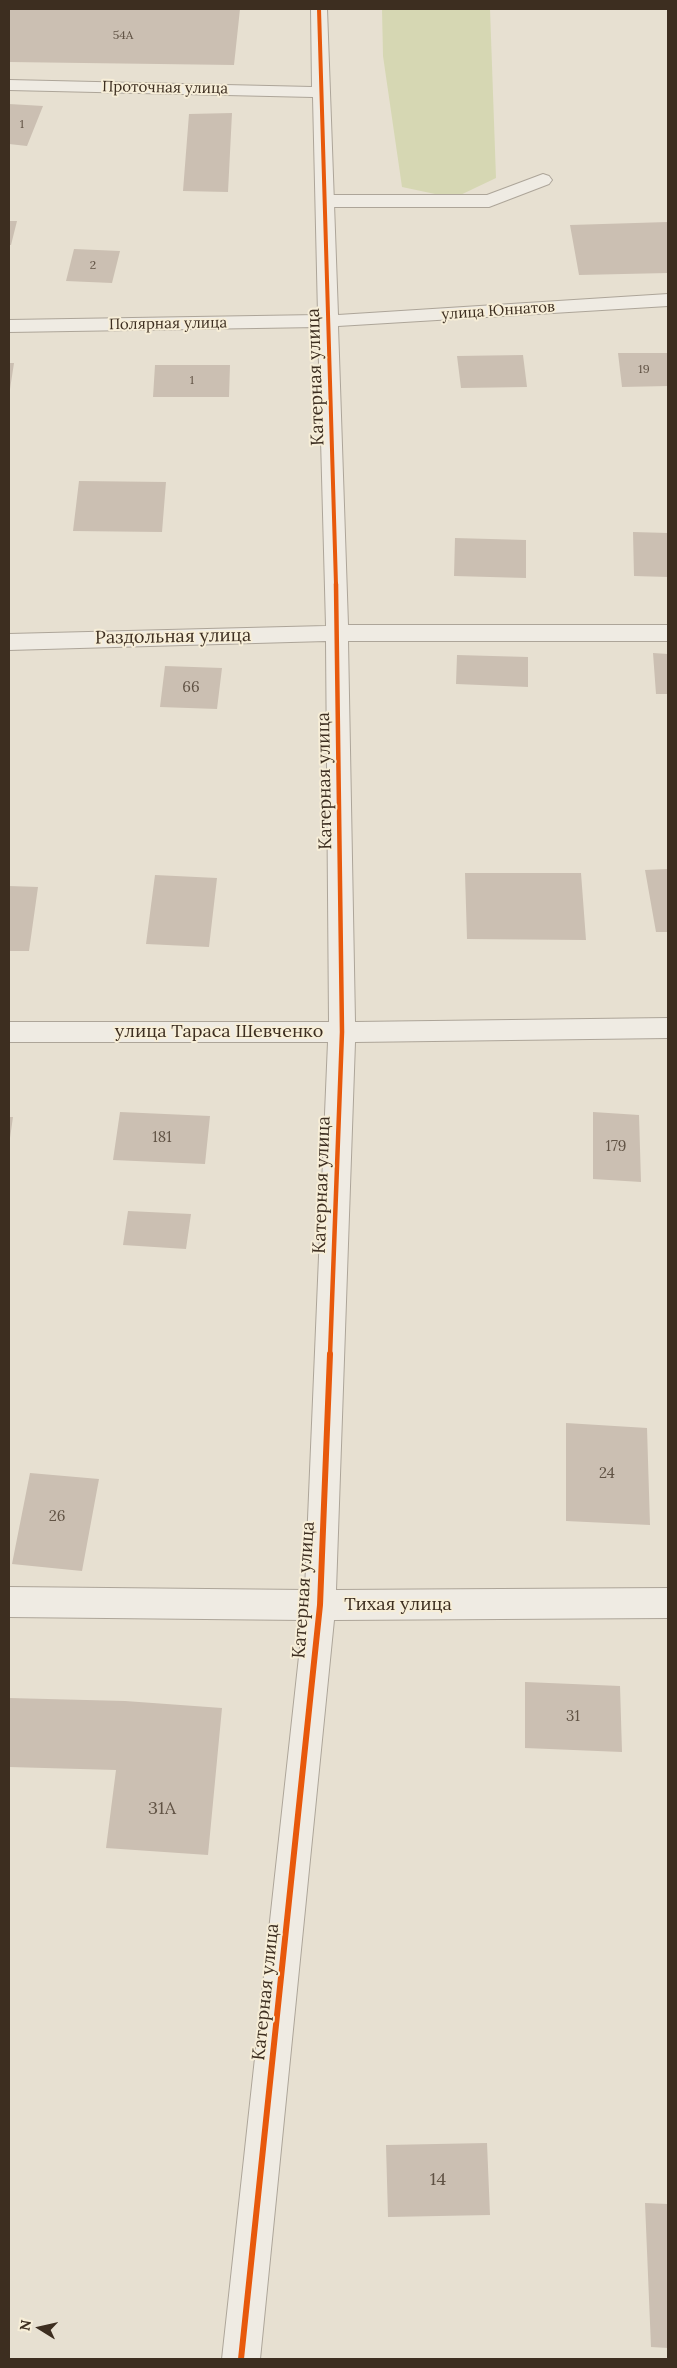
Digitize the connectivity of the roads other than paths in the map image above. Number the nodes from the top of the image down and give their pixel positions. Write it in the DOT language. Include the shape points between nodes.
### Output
graph roads {
  1 [pos="319,9"];
  2 [pos="9,85"];
  3 [pos="322,92"];
  4 [pos="543,180"];
  5 [pos="325,201"];
  6 [pos="668,300"];
  7 [pos="328,321"];
  8 [pos="9,326"];
  9 [pos="337,633"];
  10 [pos="668,633"];
  11 [pos="9,642"];
  12 [pos="668,1028"];
  13 [pos="9,1032"];
  14 [pos="342,1032"];
  15 [pos="9,1602"];
  16 [pos="668,1603"];
  17 [pos="320,1605"];
  18 [pos="241,2359"];
  1 -- 3 [label="street, Катерная улица"];
  2 -- 3 [label="street, Проточная улица"];
  3 -- 5 [label="street, Катерная улица"];
  4 -- 5 [label="street" via="489,201"];
  5 -- 7 [label="street, Катерная улица"];
  6 -- 7 [label="street, улица Юннатов"];
  7 -- 8 [label="street, Полярная улица"];
  7 -- 9 [label="street, Катерная улица"];
  9 -- 10 [label="street"];
  9 -- 11 [label="street, Раздольная улица"];
  9 -- 14 [label="street, Катерная улица"];
  12 -- 14 [label="street, улица Тараса Шевченко"];
  13 -- 14 [label="street, улица Тараса Шевченко"];
  14 -- 17 [label="street, Катерная улица"];
  15 -- 17 [label="street, Тихая улица"];
  16 -- 17 [label="street, Тихая улица"];
  17 -- 18 [label="street, Катерная улица"];
}
